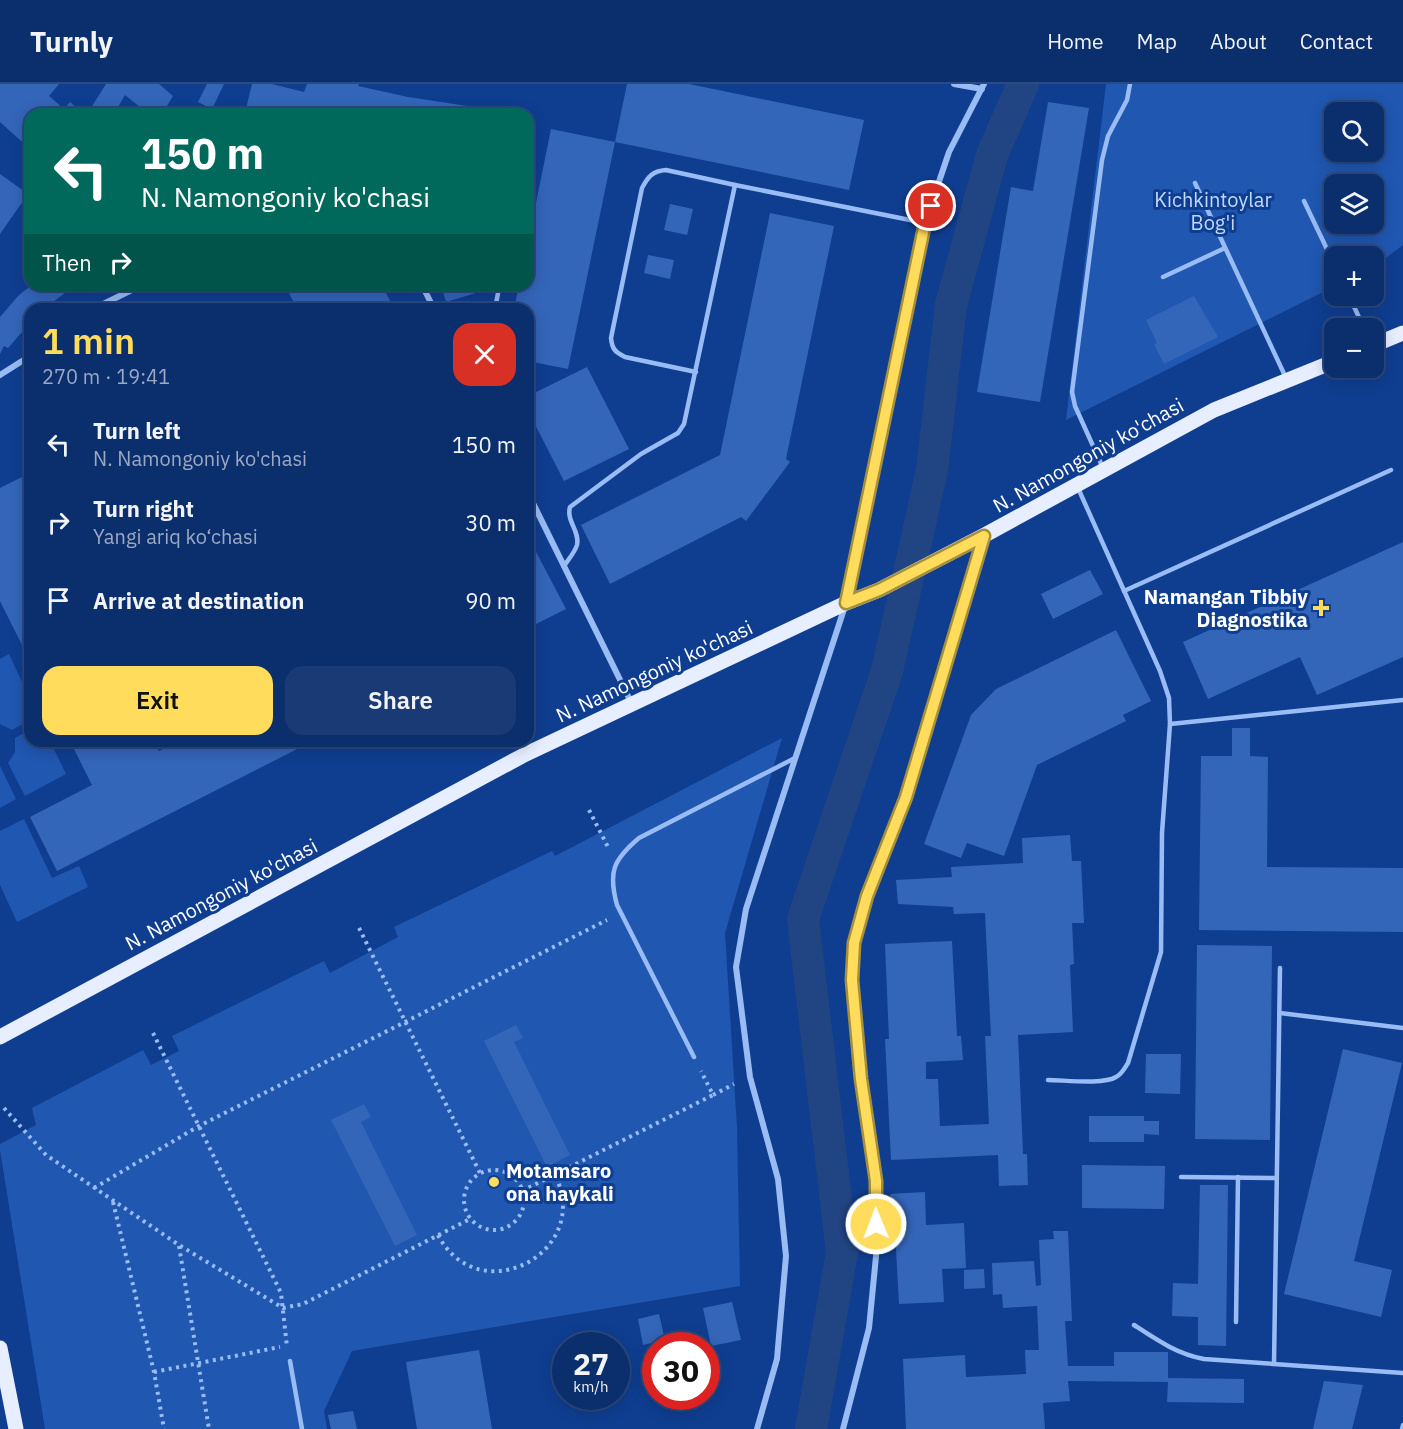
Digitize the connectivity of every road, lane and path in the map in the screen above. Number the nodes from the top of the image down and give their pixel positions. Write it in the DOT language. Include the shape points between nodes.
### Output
graph roads {
  1 [pos="954,84"];
  2 [pos="1130,84"];
  3 [pos="983,87"];
  4 [pos="1195,183"];
  5 [pos="735,185"];
  6 [pos="1304,201"];
  7 [pos="925,223"];
  8 [pos="1325,246"];
  9 [pos="1225,248"];
  10 [pos="1163,277"];
  11 [pos="130,291"];
  12 [pos="105,303"];
  13 [pos="1403,333"];
  14 [pos="1384,341"];
  15 [pos="24,360"];
  16 [pos="1324,365"];
  17 [pos="696,372"];
  18 [pos="0,375"];
  19 [pos="1287,380"];
  20 [pos="1104,470"];
  21 [pos="1390,470"];
  22 [pos="1076,485"];
  23 [pos="534,505"];
  24 [pos="984,536"];
  25 [pos="564,566"];
  26 [pos="1124,591"];
  27 [pos="846,603"];
  28 [pos="1403,700"];
  29 [pos="632,704"];
  30 [pos="1170,724"];
  31 [pos="798,756"];
  32 [pos="590,810"];
  33 [pos="616,863"];
  34 [pos="621,913"];
  35 [pos="359,928"];
  36 [pos="1280,968"];
  37 [pos="1280,1013"];
  38 [pos="406,1022"];
  39 [pos="1403,1028"];
  40 [pos="153,1033"];
  41 [pos="0,1037"];
  42 [pos="694,1057"];
  43 [pos="1048,1080"];
  44 [pos="4,1108"];
  45 [pos="199,1126"];
  46 [pos="480,1173"];
  47 [pos="555,1175"];
  48 [pos="1181,1177"];
  49 [pos="1238,1178"];
  50 [pos="1277,1178"];
  51 [pos="94,1188"];
  52 [pos="522,1191"];
  53 [pos="113,1200"];
  54 [pos="470,1219"];
  55 [pos="438,1236"];
  56 [pos="179,1245"];
  57 [pos="283,1308"];
  58 [pos="1236,1322"];
  59 [pos="1134,1325"];
  60 [pos="286,1345"];
  61 [pos="0,1348"];
  62 [pos="290,1361"];
  63 [pos="198,1363"];
  64 [pos="1274,1364"];
  65 [pos="154,1372"];
  66 [pos="1403,1372"];
  67 [pos="16,1429"];
  68 [pos="164,1429"];
  69 [pos="209,1429"];
  70 [pos="302,1429"];
  71 [pos="757,1429"];
  72 [pos="843,1429"];
  1 -- 3 [label="street"];
  2 -- 20 [label="lane" via="1102,160 1073,383 1075,406"];
  3 -- 7 [label="street" via="949,152"];
  4 -- 9 [label="lane"];
  5 -- 7 [label="lane"];
  5 -- 17 [label="lane"];
  5 -- 17 [label="lane" via="656,171 642,188 632,234 612,346 625,357"];
  6 -- 8 [label="lane"];
  7 -- 27 [label="street"];
  9 -- 10 [label="lane"];
  9 -- 19 [label="lane"];
  11 -- 12 [label="street"];
  13 -- 14 [label="main road"];
  15 -- 18 [label="street"];
  16 -- 19 [label="main road, N. Namongoniy ko'chasi"];
  17 -- 25 [label="lane" via="684,424 678,433 641,454 570,507 568,514 578,538 577,547"];
  19 -- 20 [label="main road, N. Namongoniy ko'chasi" via="1214,410"];
  20 -- 22 [label="main road, N. Namongoniy ko'chasi"];
  21 -- 26 [label="lane"];
  22 -- 24 [label="main road, N. Namongoniy ko'chasi"];
  22 -- 26 [label="lane"];
  23 -- 25 [label="street"];
  24 -- 27 [label="main road, N. Namongoniy ko'chasi"];
  24 -- 72 [label="street" via="906,797 867,896 854,943 852,980 876,1181 877,1246 869,1328"];
  25 -- 29 [label="street"];
  26 -- 30 [label="lane" via="1160,671 1169,698"];
  27 -- 29 [label="main road, N. Namongoniy ko'chasi"];
  27 -- 31 [label="street"];
  28 -- 30 [label="lane"];
  29 -- 41 [label="main road, N. Namongoniy ko'chasi" via="524,755"];
  30 -- 43 [label="lane" via="1162,833 1161,952 1128,1063 1114,1079"];
  31 -- 33 [label="lane" via="639,838"];
  31 -- 71 [label="street" via="746,909 736,967 750,1077 778,1179 786,1256 777,1359"];
  32 -- 33 [label="path"];
  33 -- 34 [label="lane" via="611,885"];
  34 -- 38 [label="path"];
  34 -- 42 [label="lane"];
  35 -- 38 [label="path"];
  36 -- 37 [label="lane"];
  37 -- 39 [label="lane"];
  37 -- 50 [label="lane"];
  38 -- 45 [label="path"];
  38 -- 46 [label="path"];
  40 -- 45 [label="path"];
  42 -- 47 [label="path" via="713,1095"];
  44 -- 51 [label="path" via="46,1155"];
  45 -- 51 [label="path"];
  45 -- 57 [label="path" via="281,1293"];
  46 -- 52 [label="path" via="503,1170 514,1176"];
  46 -- 54 [label="path" via="465,1190 463,1202"];
  47 -- 52 [label="path"];
  47 -- 55 [label="path" via="563,1203 561,1221 554,1239 526,1264 508,1271 471,1267 455,1257"];
  48 -- 49 [label="lane"];
  49 -- 50 [label="lane"];
  49 -- 58 [label="lane"];
  50 -- 64 [label="lane"];
  51 -- 53 [label="path"];
  52 -- 54 [label="path" via="523,1209 508,1227 484,1229"];
  53 -- 56 [label="path"];
  53 -- 65 [label="path"];
  54 -- 55 [label="path"];
  55 -- 57 [label="path" via="303,1304"];
  56 -- 57 [label="path"];
  56 -- 63 [label="path"];
  57 -- 60 [label="path"];
  59 -- 64 [label="lane" via="1186,1355"];
  60 -- 62 [label="path"];
  60 -- 63 [label="path"];
  61 -- 67 [label="main road"];
  62 -- 70 [label="lane"];
  63 -- 65 [label="path"];
  63 -- 69 [label="path"];
  64 -- 66 [label="lane"];
  65 -- 68 [label="path"];
}
